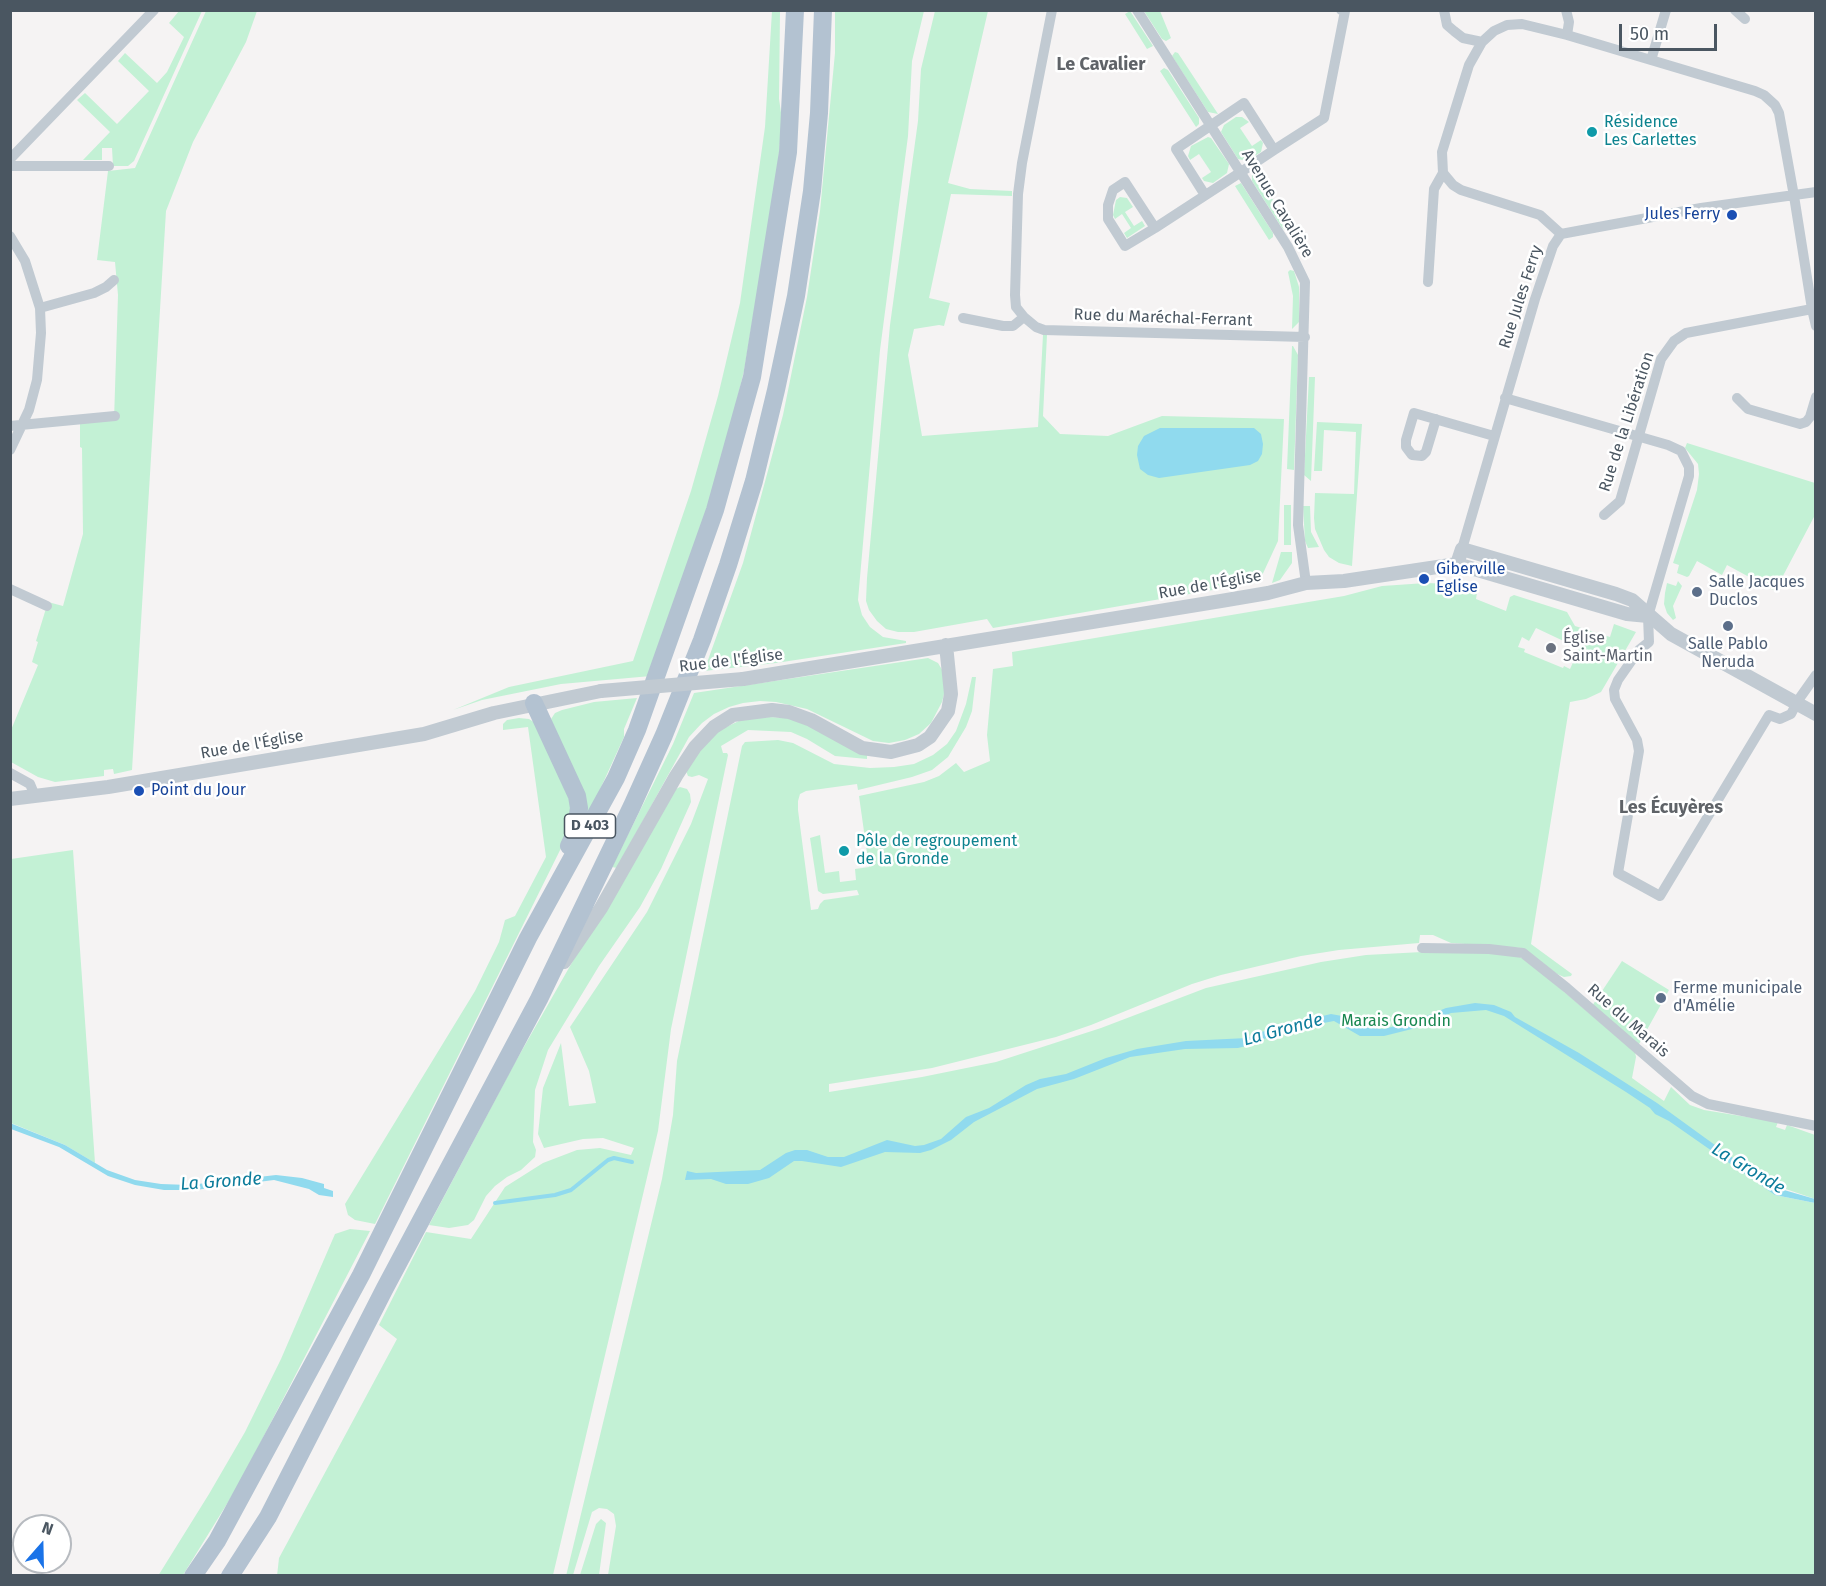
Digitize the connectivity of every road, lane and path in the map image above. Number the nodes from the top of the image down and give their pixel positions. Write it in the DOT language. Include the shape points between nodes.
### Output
graph roads {
  1 [pos="154,10"];
  2 [pos="795,10"];
  3 [pos="823,10"];
  4 [pos="1052,10"];
  5 [pos="1137,10"];
  6 [pos="1341,10"];
  7 [pos="1444,10"];
  8 [pos="1566,10"];
  9 [pos="1666,10"];
  10 [pos="1735,10"];
  11 [pos="1746,19"];
  12 [pos="1568,35"];
  13 [pos="1482,42"];
  14 [pos="1651,60"];
  15 [pos="1211,125"];
  16 [pos="1274,150"];
  17 [pos="10,159"];
  18 [pos="10,166"];
  19 [pos="109,166"];
  20 [pos="1241,172"];
  21 [pos="1443,173"];
  22 [pos="1815,192"];
  23 [pos="1205,195"];
  24 [pos="1794,196"];
  25 [pos="1155,228"];
  26 [pos="1561,234"];
  27 [pos="10,236"];
  28 [pos="114,280"];
  29 [pos="1428,282"];
  30 [pos="40,308"];
  31 [pos="1812,309"];
  32 [pos="1023,317"];
  33 [pos="963,318"];
  34 [pos="1815,326"];
  35 [pos="1305,337"];
  36 [pos="1815,397"];
  37 [pos="1505,398"];
  38 [pos="1737,398"];
  39 [pos="114,416"];
  40 [pos="1436,419"];
  41 [pos="22,425"];
  42 [pos="10,426"];
  43 [pos="1494,436"];
  44 [pos="1639,437"];
  45 [pos="10,450"];
  46 [pos="1604,515"];
  47 [pos="1462,549"];
  48 [pos="1457,564"];
  49 [pos="1306,583"];
  50 [pos="10,589"];
  51 [pos="46,606"];
  52 [pos="1648,616"];
  53 [pos="946,645"];
  54 [pos="1815,675"];
  55 [pos="534,703"];
  56 [pos="1797,704"];
  57 [pos="1815,714"];
  58 [pos="10,772"];
  59 [pos="36,796"];
  60 [pos="10,799"];
  61 [pos="528,938"];
  62 [pos="1422,948"];
  63 [pos="539,999"];
  64 [pos="1815,1126"];
  65 [pos="193,1575"];
  66 [pos="230,1575"];
  1 -- 17 [label="street"];
  2 -- 61 [label="main road, D 403" via="788,152 754,366 716,510 616,778"];
  3 -- 63 [label="main road, D 403" via="810,203 796,296 754,481 702,640 664,735"];
  4 -- 32 [label="street" via="1018,194 1015,296"];
  5 -- 15 [label="street, Avenue Cavalière"];
  6 -- 16 [label="street" via="1345,11 1324,118"];
  7 -- 13 [label="street" via="1447,24 1454,31 1463,38"];
  8 -- 12 [label="street"];
  9 -- 14 [label="street"];
  10 -- 11 [label="street"];
  12 -- 13 [label="street" via="1522,24 1507,25"];
  12 -- 14 [label="street"];
  13 -- 21 [label="street" via="1469,65 1442,152"];
  14 -- 24 [label="street" via="1764,95 1775,105"];
  15 -- 16 [label="street" via="1244,103"];
  15 -- 20 [label="street, Avenue Cavalière"];
  15 -- 23 [label="street" via="1176,149"];
  16 -- 20 [label="street"];
  18 -- 19 [label="street"];
  20 -- 23 [label="street"];
  20 -- 35 [label="street, Avenue Cavalière" via="1296,260 1305,282"];
  21 -- 26 [label="street" via="1461,190 1540,215"];
  21 -- 29 [label="street" via="1434,189"];
  22 -- 24 [label="street, Rue Jules Ferry"];
  23 -- 25 [label="street"];
  24 -- 26 [label="street, Rue Jules Ferry" via="1701,208"];
  24 -- 31 [label="street"];
  25 -- 25 [label="street" via="1125,246 1108,219 1113,190 1125,182"];
  26 -- 37 [label="street, Rue Jules Ferry" via="1549,256"];
  27 -- 30 [label="street" via="25,261"];
  28 -- 30 [label="street" via="94,292"];
  30 -- 41 [label="street" via="37,380"];
  31 -- 34 [label="street"];
  31 -- 44 [label="street, Rue de la Libération" via="1686,333 1674,340 1661,359"];
  32 -- 33 [label="street" via="1013,326"];
  32 -- 35 [label="street, Rue du Maréchal-Ferrant" via="1044,330"];
  35 -- 49 [label="street, Avenue Cavalière" via="1298,525"];
  36 -- 38 [label="street" via="1810,417 1800,424 1748,409"];
  37 -- 43 [label="street, Rue Jules Ferry"];
  37 -- 44 [label="street"];
  39 -- 41 [label="street"];
  40 -- 43 [label="street"];
  41 -- 42 [label="street"];
  41 -- 45 [label="street"];
  43 -- 47 [label="street, Rue Jules Ferry"];
  44 -- 46 [label="street, Rue de la Libération" via="1620,501"];
  44 -- 52 [label="street" via="1681,451 1689,467"];
  47 -- 48 [label="street"];
  47 -- 52 [label="street, Rue de l'Église" via="1616,594 1632,600"];
  48 -- 49 [label="street, Rue de l'Église"];
  48 -- 52 [label="street, Rue de l'Église" via="1627,614"];
  49 -- 53 [label="street, Rue de l'Église" via="1221,601"];
  50 -- 51 [label="street"];
  52 -- 56 [label="street, Rue de l'Église" via="1701,652"];
  52 -- 56 [label="street" via="1649,642 1639,650 1614,690 1639,751 1618,873 1660,896 1769,715 1780,719 1791,714"];
  53 -- 55 [label="street, Rue de l'Église, bridge" via="743,679 601,691"];
  53 -- 63 [label="street" via="951,694 948,711 930,737 918,745 891,752 862,748 811,720 772,710 733,715 714,727 676,776 601,908"];
  54 -- 56 [label="street"];
  55 -- 59 [label="street, Rue de l'Église" via="424,734"];
  55 -- 61 [label="main road" via="579,808 575,833"];
  56 -- 57 [label="street, Rue de l'Église"];
  58 -- 59 [label="street" via="30,784"];
  59 -- 60 [label="street, Rue de l'Église"];
  61 -- 65 [label="main road, D 403" via="361,1275 217,1541"];
  62 -- 64 [label="street, Rue du Marais" via="1523,953 1692,1096 1708,1104"];
  63 -- 66 [label="main road, D 403" via="268,1517"];
}
